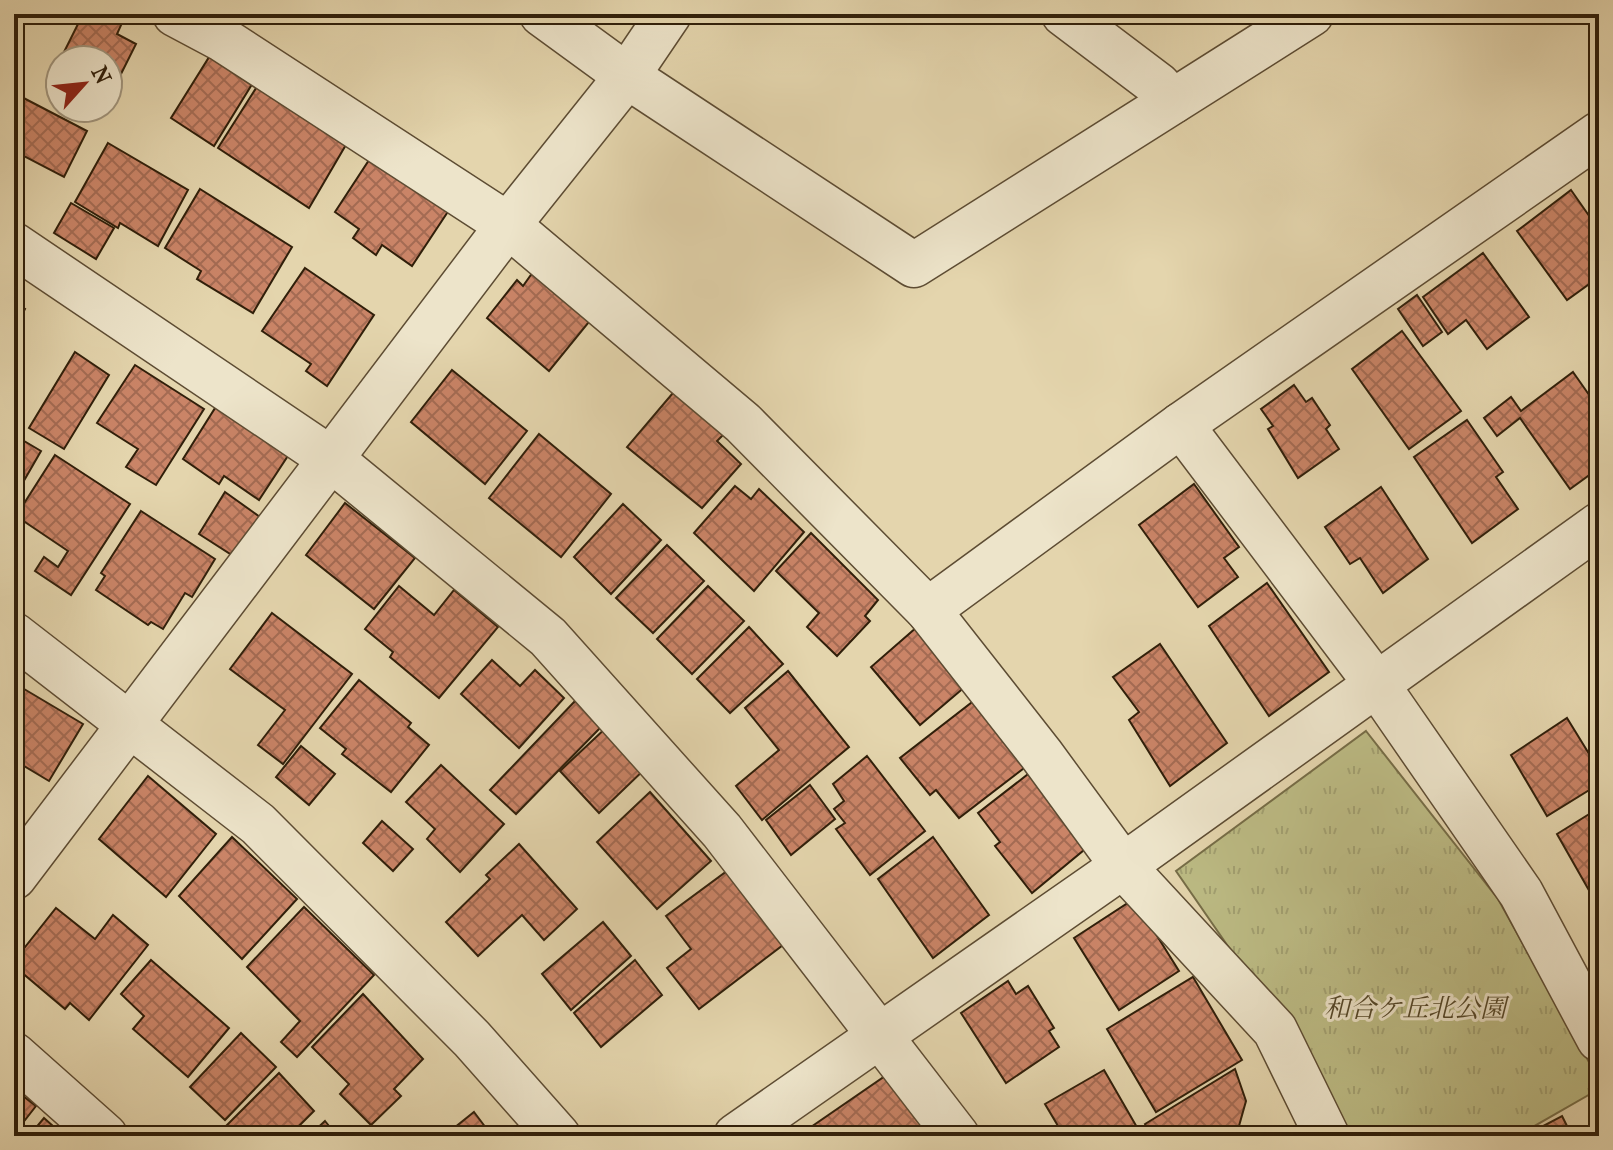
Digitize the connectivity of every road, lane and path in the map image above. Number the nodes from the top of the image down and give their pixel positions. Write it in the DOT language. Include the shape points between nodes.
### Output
graph roads {
  1 [pos="175,14"];
  2 [pos="542,14"];
  3 [pos="669,14"];
  4 [pos="1064,14"];
  5 [pos="1311,14"];
  6 [pos="1585,14"];
  7 [pos="1599,34"];
  8 [pos="627,76"];
  9 [pos="1173,101"];
  10 [pos="1599,134"];
  11 [pos="508,225"];
  12 [pos="14,245"];
  13 [pos="1181,425"];
  14 [pos="331,459"];
  15 [pos="1599,525"];
  16 [pos="928,610"];
  17 [pos="14,635"];
  18 [pos="1375,682"];
  19 [pos="130,724"];
  20 [pos="1123,866"];
  21 [pos="14,877"];
  22 [pos="880,1035"];
  23 [pos="1599,1039"];
  24 [pos="14,1055"];
  25 [pos="105,1136"];
  26 [pos="558,1136"];
  27 [pos="736,1136"];
  28 [pos="957,1136"];
  29 [pos="1327,1136"];
  1 -- 11 [label="street" via="222,39"];
  2 -- 8 [label="street"];
  3 -- 8 [label="street"];
  4 -- 9 [label="street"];
  5 -- 9 [label="street"];
  6 -- 7 [label="path"];
  8 -- 9 [label="street" via="914,265"];
  8 -- 11 [label="street"];
  10 -- 13 [label="street"];
  11 -- 14 [label="street"];
  11 -- 16 [label="street" via="743,423"];
  12 -- 14 [label="street"];
  13 -- 16 [label="street"];
  13 -- 18 [label="street"];
  14 -- 19 [label="street"];
  14 -- 22 [label="street" via="548,637 722,831"];
  15 -- 18 [label="street"];
  16 -- 20 [label="street"];
  17 -- 19 [label="street"];
  18 -- 20 [label="street"];
  18 -- 23 [label="street" via="1521,893"];
  19 -- 21 [label="street"];
  19 -- 26 [label="street" via="258,824 472,1039"];
  20 -- 22 [label="street"];
  20 -- 29 [label="street" via="1275,1030"];
  22 -- 27 [label="street"];
  22 -- 28 [label="street"];
  24 -- 25 [label="street"];
}
